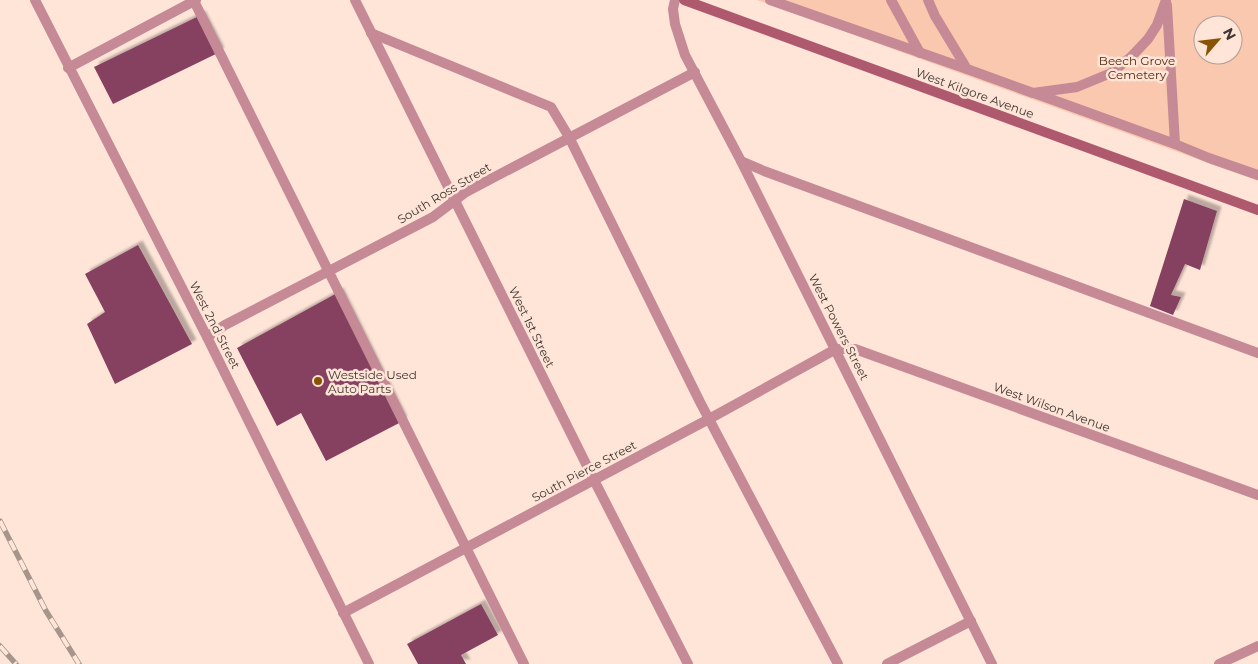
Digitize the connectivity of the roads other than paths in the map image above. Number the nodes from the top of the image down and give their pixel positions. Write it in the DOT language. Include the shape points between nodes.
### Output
graph roads {
  1 [pos="35,0"];
  2 [pos="195,0"];
  3 [pos="355,0"];
  4 [pos="675,0"];
  5 [pos="684,0"];
  6 [pos="770,0"];
  7 [pos="891,0"];
  8 [pos="928,0"];
  9 [pos="1166,1"];
  10 [pos="371,33"];
  11 [pos="920,54"];
  12 [pos="68,68"];
  13 [pos="967,69"];
  14 [pos="695,72"];
  15 [pos="1033,93"];
  16 [pos="569,137"];
  17 [pos="1175,144"];
  18 [pos="741,161"];
  19 [pos="1258,175"];
  20 [pos="455,200"];
  21 [pos="1258,210"];
  22 [pos="329,271"];
  23 [pos="207,337"];
  24 [pos="836,349"];
  25 [pos="1258,353"];
  26 [pos="709,419"];
  27 [pos="594,480"];
  28 [pos="1258,495"];
  29 [pos="466,548"];
  30 [pos="343,613"];
  31 [pos="971,621"];
  32 [pos="1258,646"];
  33 [pos="369,664"];
  34 [pos="524,664"];
  35 [pos="688,664"];
  36 [pos="838,664"];
  37 [pos="887,664"];
  38 [pos="992,664"];
  39 [pos="1219,664"];
  1 -- 12 [label="street, West 2nd Street"];
  2 -- 12 [label="street"];
  2 -- 22 [label="street"];
  3 -- 10 [label="street, West 1st Street"];
  4 -- 14 [label="street, West Powers Street" via="673,9 678,37"];
  5 -- 21 [label="main road, West Kilgore Avenue"];
  6 -- 11 [label="street"];
  7 -- 11 [label="street"];
  8 -- 13 [label="street"];
  9 -- 15 [label="street" via="1148,39 1111,73 1078,87"];
  9 -- 17 [label="street"];
  10 -- 16 [label="street" via="551,107"];
  10 -- 20 [label="street, West 1st Street"];
  11 -- 13 [label="street"];
  12 -- 23 [label="street, West 2nd Street"];
  13 -- 15 [label="street"];
  14 -- 16 [label="street, South Ross Street"];
  14 -- 18 [label="street, West Powers Street"];
  15 -- 17 [label="street"];
  16 -- 20 [label="street, South Ross Street"];
  16 -- 26 [label="street"];
  17 -- 19 [label="street"];
  18 -- 24 [label="street, West Powers Street"];
  18 -- 25 [label="street"];
  20 -- 22 [label="street, South Ross Street" via="432,217"];
  20 -- 27 [label="street, West 1st Street"];
  22 -- 23 [label="street, South Ross Street"];
  22 -- 29 [label="street"];
  23 -- 30 [label="street, West 2nd Street"];
  24 -- 26 [label="street, South Pierce Street"];
  24 -- 28 [label="street, West Wilson Avenue" via="854,349"];
  24 -- 31 [label="street, West Powers Street"];
  26 -- 27 [label="street, South Pierce Street"];
  26 -- 36 [label="street"];
  27 -- 29 [label="street, South Pierce Street"];
  27 -- 35 [label="street, West 1st Street"];
  29 -- 30 [label="street, South Pierce Street"];
  29 -- 34 [label="street"];
  30 -- 33 [label="street, West 2nd Street"];
  31 -- 37 [label="street"];
  31 -- 38 [label="street, West Powers Street"];
  32 -- 39 [label="street"];
}
